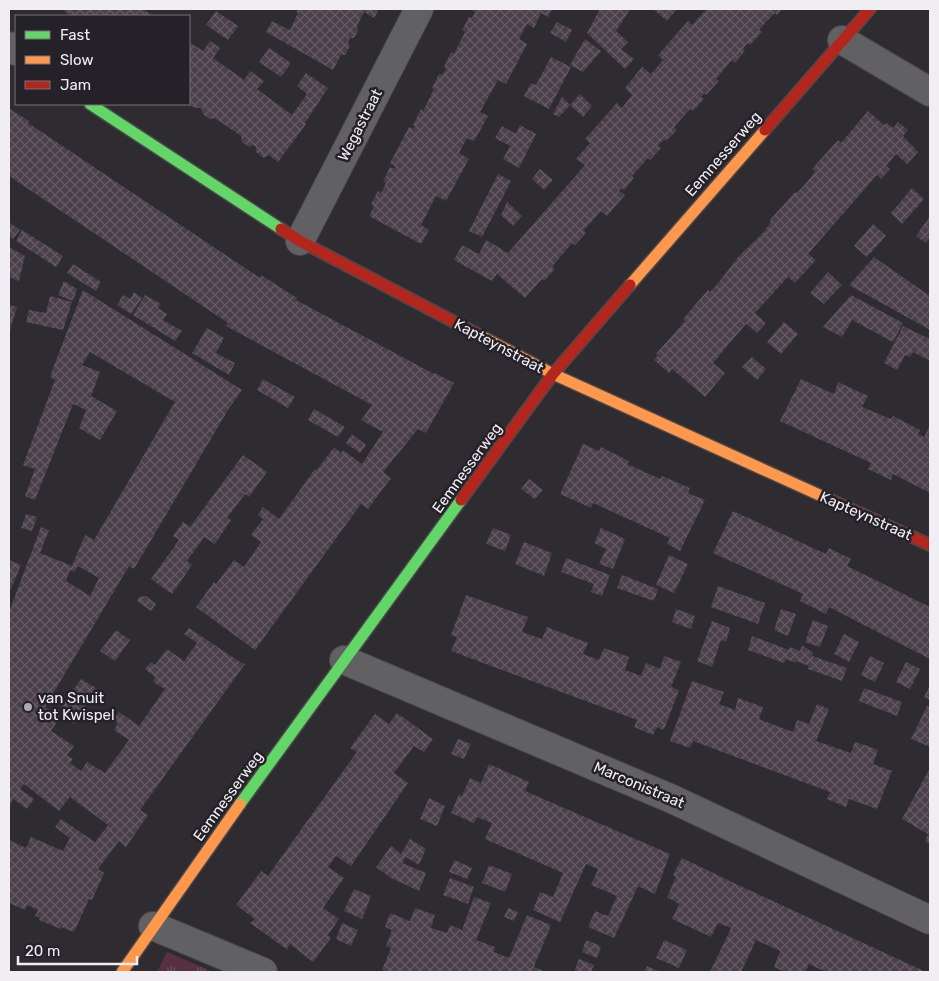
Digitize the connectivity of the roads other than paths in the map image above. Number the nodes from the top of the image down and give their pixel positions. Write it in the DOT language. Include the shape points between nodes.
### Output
graph roads {
  1 [pos="419,9"];
  2 [pos="870,9"];
  3 [pos="842,40"];
  4 [pos="930,92"];
  5 [pos="92,105"];
  6 [pos="300,241"];
  7 [pos="553,374"];
  8 [pos="930,545"];
  9 [pos="344,660"];
  10 [pos="930,920"];
  11 [pos="153,926"];
  12 [pos="122,972"];
  13 [pos="263,972"];
  1 -- 6 [label="street, Wegastraat"];
  2 -- 3 [label="street, Eemnesserweg"];
  3 -- 4 [label="street"];
  3 -- 7 [label="street, Eemnesserweg"];
  5 -- 6 [label="street, Kapteynstraat"];
  6 -- 7 [label="street, Kapteynstraat"];
  7 -- 8 [label="street, Kapteynstraat"];
  7 -- 9 [label="street, Eemnesserweg"];
  9 -- 10 [label="street, Marconistraat" via="672,799"];
  9 -- 11 [label="street, Eemnesserweg"];
  11 -- 12 [label="street, Eemnesserweg"];
  11 -- 13 [label="street"];
}
